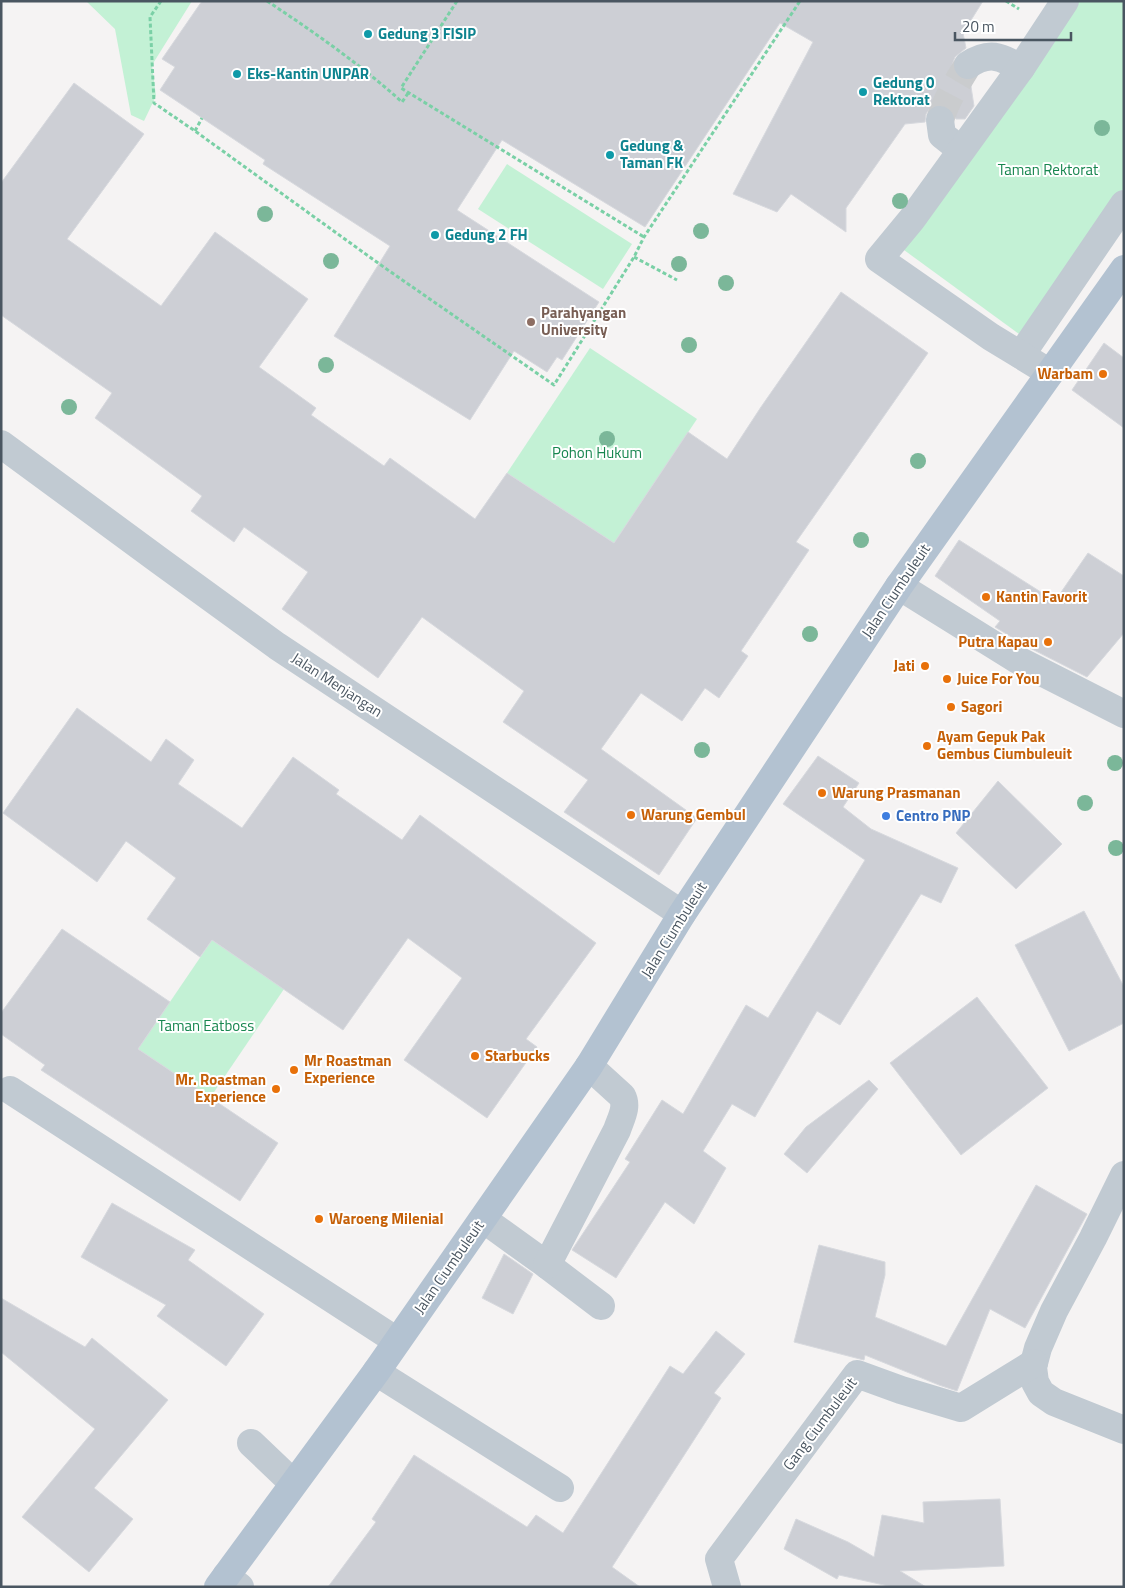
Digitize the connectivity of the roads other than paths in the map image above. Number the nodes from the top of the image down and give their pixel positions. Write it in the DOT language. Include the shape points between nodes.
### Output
graph roads {
  1 [pos="1065,1"];
  2 [pos="968,65"];
  3 [pos="1021,68"];
  4 [pos="940,120"];
  5 [pos="961,150"];
  6 [pos="1124,204"];
  7 [pos="1124,269"];
  8 [pos="1021,355"];
  9 [pos="1050,373"];
  10 [pos="1,444"];
  11 [pos="899,586"];
  12 [pos="1124,714"];
  13 [pos="682,914"];
  14 [pos="589,1066"];
  15 [pos="10,1090"];
  16 [pos="1124,1175"];
  17 [pos="483,1219"];
  18 [pos="547,1265"];
  19 [pos="601,1306"];
  20 [pos="397,1341"];
  21 [pos="1034,1363"];
  22 [pos="376,1372"];
  23 [pos="1124,1430"];
  24 [pos="251,1443"];
  25 [pos="293,1483"];
  26 [pos="560,1488"];
  27 [pos="228,1583"];
  28 [pos="727,1587"];
  1 -- 3 [label="street"];
  2 -- 3 [label="street" via="980,57 993,57 1006,59"];
  3 -- 5 [label="street"];
  4 -- 5 [label="street" via="942,135"];
  5 -- 8 [label="street" via="879,259"];
  6 -- 8 [label="street"];
  7 -- 9 [label="main road, Jalan Ciumbuleuit"];
  8 -- 9 [label="street"];
  9 -- 11 [label="main road, Jalan Ciumbuleuit"];
  10 -- 13 [label="street, Jalan Menjangan" via="277,646"];
  11 -- 12 [label="street" via="1018,660"];
  11 -- 13 [label="main road, Jalan Ciumbuleuit"];
  13 -- 14 [label="main road, Jalan Ciumbuleuit"];
  14 -- 17 [label="main road, Jalan Ciumbuleuit"];
  14 -- 18 [label="street" via="622,1096 624,1109 617,1130"];
  15 -- 20 [label="street"];
  16 -- 21 [label="street" via="1054,1310"];
  17 -- 18 [label="street"];
  17 -- 20 [label="main road, Jalan Ciumbuleuit"];
  18 -- 19 [label="street"];
  20 -- 22 [label="main road, Jalan Ciumbuleuit"];
  21 -- 23 [label="street" via="1035,1382 1041,1393 1054,1402"];
  21 -- 28 [label="street, Gang Ciumbuleuit" via="961,1408 857,1374 719,1559"];
  22 -- 25 [label="main road, Jalan Ciumbuleuit"];
  22 -- 26 [label="street"];
  24 -- 25 [label="street"];
  25 -- 27 [label="main road, Jalan Ciumbuleuit"];
}
